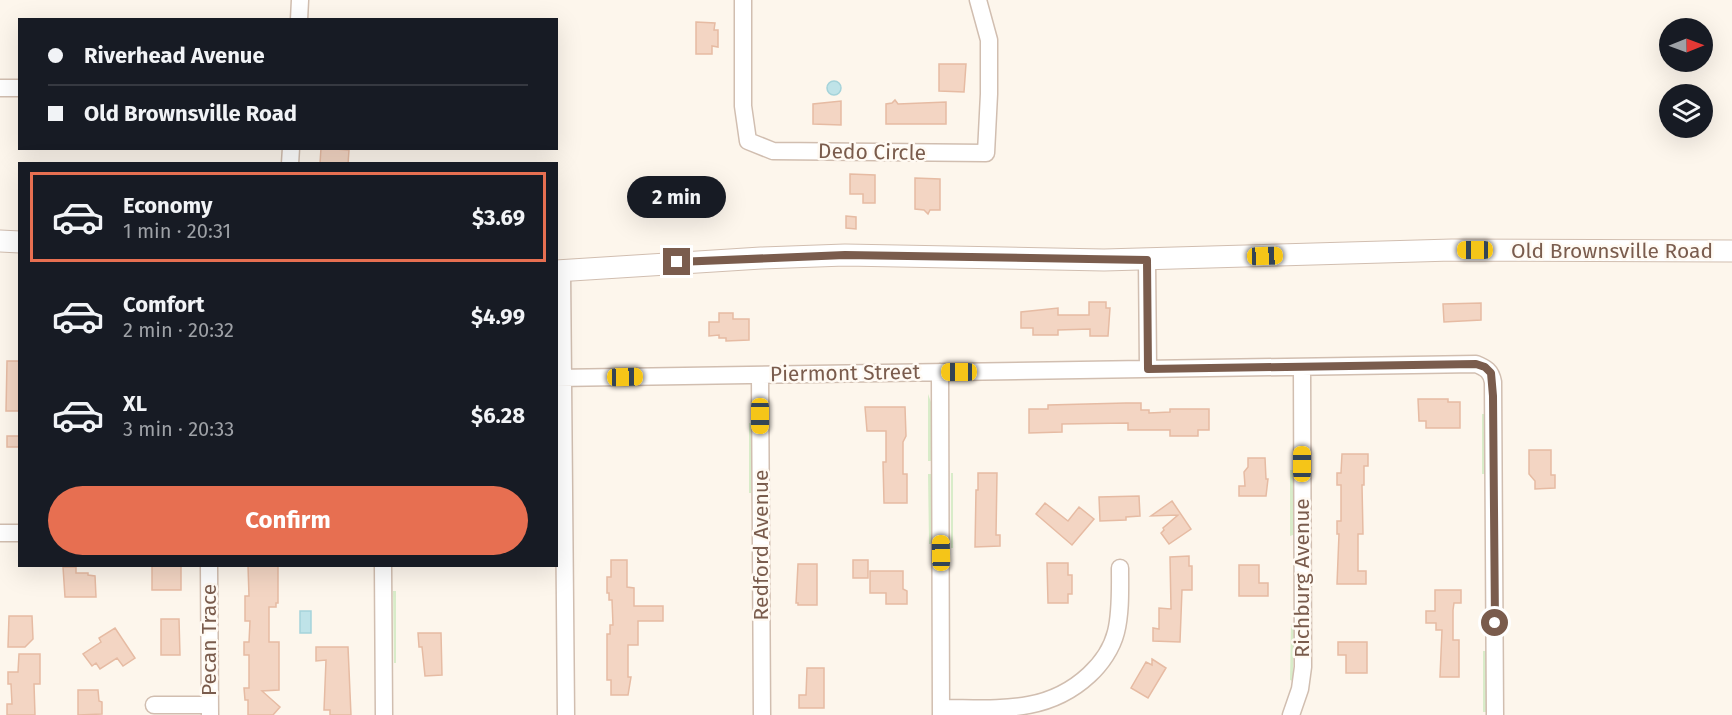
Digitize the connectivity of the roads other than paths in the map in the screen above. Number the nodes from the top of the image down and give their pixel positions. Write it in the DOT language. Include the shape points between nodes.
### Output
graph roads {
  1 [pos="300,0"];
  2 [pos="743,0"];
  3 [pos="978,0"];
  4 [pos="299,18"];
  5 [pos="0,88"];
  6 [pos="18,88"];
  7 [pos="0,241"];
  8 [pos="18,242"];
  9 [pos="1732,251"];
  10 [pos="1147,260"];
  11 [pos="559,271"];
  12 [pos="1302,367"];
  13 [pos="1148,369"];
  14 [pos="940,372"];
  15 [pos="760,375"];
  16 [pos="560,378"];
  17 [pos="0,533"];
  18 [pos="18,533"];
  19 [pos="209,567"];
  20 [pos="383,567"];
  21 [pos="1120,568"];
  22 [pos="154,705"];
  23 [pos="209,710"];
  24 [pos="941,712"];
  25 [pos="384,715"];
  26 [pos="566,715"];
  27 [pos="762,715"];
  28 [pos="1291,715"];
  29 [pos="1495,715"];
  1 -- 4 [label="street"];
  2 -- 3 [label="street, Dedo Circle" via="743,106 748,141 773,151 986,153 990,49"];
  5 -- 6 [label="street"];
  7 -- 8 [label="street"];
  9 -- 10 [label="street, Old Brownsville Road" via="1452,250"];
  10 -- 11 [label="street, Old Brownsville Road" via="845,255"];
  10 -- 13 [label="street"];
  11 -- 16 [label="street"];
  12 -- 13 [label="street, Piermont Street"];
  12 -- 28 [label="street, Richburg Avenue" via="1303,667"];
  12 -- 29 [label="street, Piermont Street" via="1476,364 1491,373"];
  13 -- 14 [label="street, Piermont Street"];
  14 -- 15 [label="street, Piermont Street"];
  14 -- 24 [label="street"];
  15 -- 16 [label="street, Piermont Street"];
  15 -- 27 [label="street, Redford Avenue"];
  16 -- 26 [label="street"];
  17 -- 18 [label="street"];
  19 -- 23 [label="street, Pecan Trace"];
  20 -- 25 [label="street"];
  21 -- 24 [label="street" via="1116,633 1100,663 1073,689 1033,705"];
  22 -- 23 [label="street"];
}
